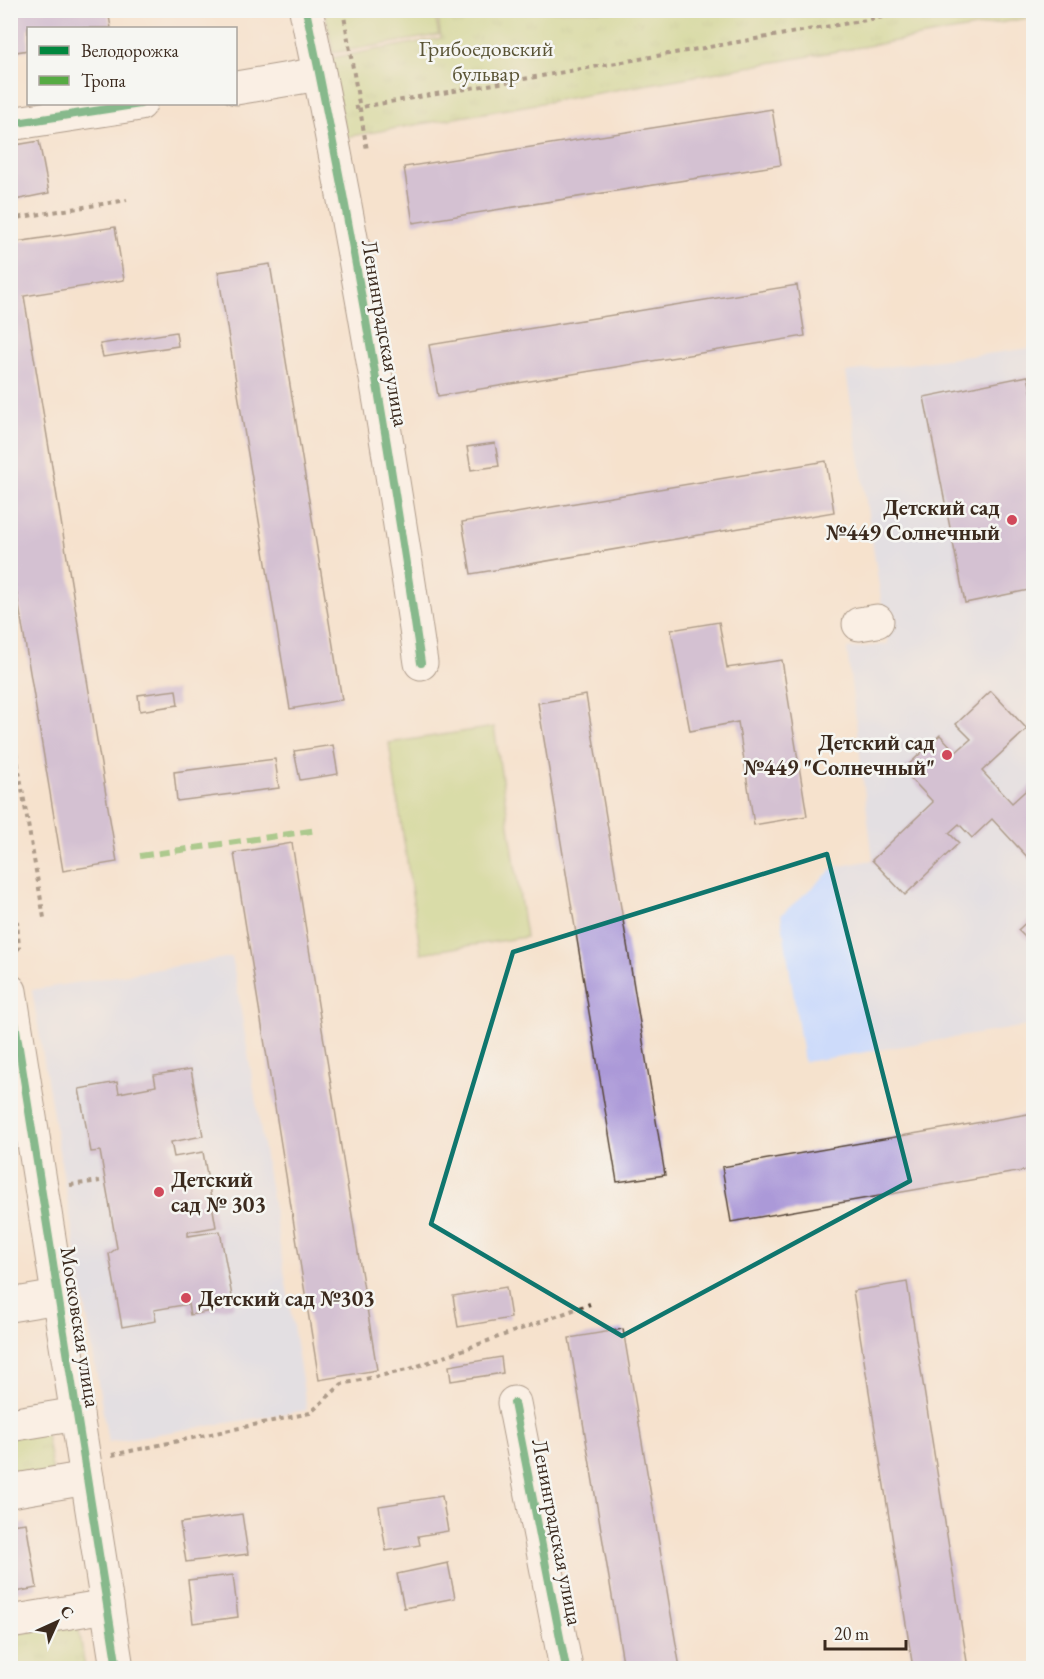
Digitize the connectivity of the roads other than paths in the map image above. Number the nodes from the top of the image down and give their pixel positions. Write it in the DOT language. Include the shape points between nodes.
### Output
graph roads {
  1 [pos="306,10"];
  2 [pos="320,75"];
  3 [pos="237,88"];
  4 [pos="134,105"];
  5 [pos="10,124"];
  6 [pos="421,663"];
  7 [pos="10,991"];
  8 [pos="58,1297"];
  9 [pos="10,1305"];
  10 [pos="514,1403"];
  11 [pos="77,1413"];
  12 [pos="10,1425"];
  13 [pos="86,1470"];
  14 [pos="10,1491"];
  15 [pos="107,1606"];
  16 [pos="10,1622"];
  17 [pos="117,1668"];
  18 [pos="566,1668"];
  1 -- 2 [label="street, Ленинградская улица"];
  2 -- 3 [label="street"];
  2 -- 6 [label="street, Ленинградская улица" via="398,507"];
  4 -- 5 [label="street"];
  7 -- 8 [label="street, Московская улица"];
  8 -- 9 [label="street"];
  8 -- 11 [label="street, Московская улица"];
  10 -- 18 [label="street, Ленинградская улица"];
  11 -- 12 [label="street"];
  11 -- 13 [label="street, Московская улица"];
  13 -- 14 [label="street"];
  13 -- 15 [label="street, Московская улица"];
  15 -- 16 [label="street"];
  15 -- 17 [label="street, Московская улица"];
}
